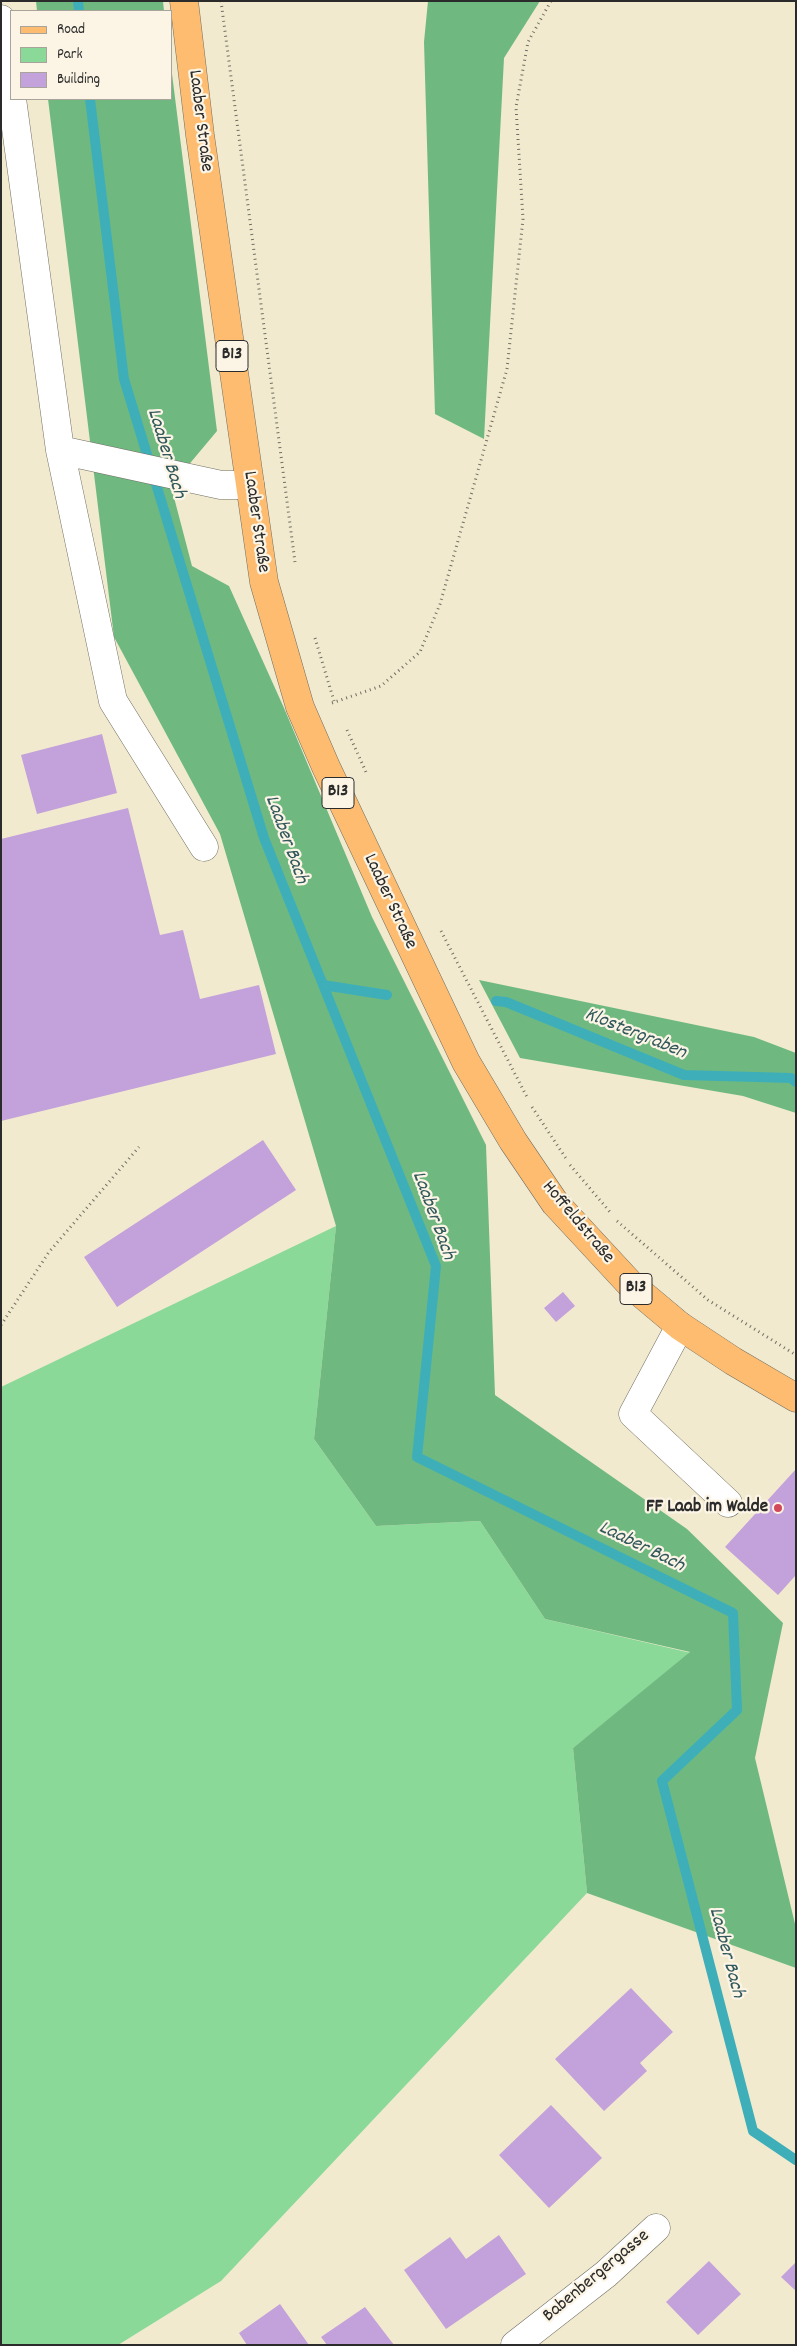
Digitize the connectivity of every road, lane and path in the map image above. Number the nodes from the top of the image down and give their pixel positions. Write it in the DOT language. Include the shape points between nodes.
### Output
graph roads {
  1 [pos="184,1"];
  2 [pos="221,1"];
  3 [pos="551,1"];
  4 [pos="1,19"];
  5 [pos="10,86"];
  6 [pos="12,100"];
  7 [pos="60,450"];
  8 [pos="250,485"];
  9 [pos="296,567"];
  10 [pos="313,631"];
  11 [pos="334,702"];
  12 [pos="300,707"];
  13 [pos="338,711"];
  14 [pos="347,729"];
  15 [pos="367,774"];
  16 [pos="204,847"];
  17 [pos="438,925"];
  18 [pos="441,1011"];
  19 [pos="139,1147"];
  20 [pos="1,1325"];
  21 [pos="680,1326"];
  22 [pos="796,1355"];
  23 [pos="796,1398"];
  24 [pos="728,1503"];
  25 [pos="656,2228"];
  26 [pos="515,2345"];
  1 -- 8 [label="main road, Laaber Straße / B13"];
  2 -- 9 [label="path"];
  3 -- 11 [label="path" via="528,42 516,107 523,219 507,369 440,604 420,652 381,686"];
  4 -- 5 [label="street"];
  6 -- 7 [label="street"];
  7 -- 8 [label="street" via="221,485"];
  7 -- 16 [label="street" via="113,701"];
  8 -- 12 [label="main road, Laaber Straße / B13" via="264,582"];
  10 -- 11 [label="path"];
  11 -- 12 [label="path"];
  11 -- 13 [label="path"];
  12 -- 18 [label="main road, Laaber Straße / B13"];
  14 -- 15 [label="path"];
  17 -- 22 [label="path" via="529,1102 571,1167 615,1218 660,1261 708,1300"];
  18 -- 21 [label="main road, Hoffeldstraße / B13" via="466,1062 508,1133 555,1203 631,1285"];
  19 -- 20 [label="path" via="48,1252"];
  21 -- 23 [label="main road, Hoffeldstraße / B13"];
  21 -- 24 [label="street" via="633,1414"];
  25 -- 26 [label="street, Babenbergergasse" via="606,2274"];
}
